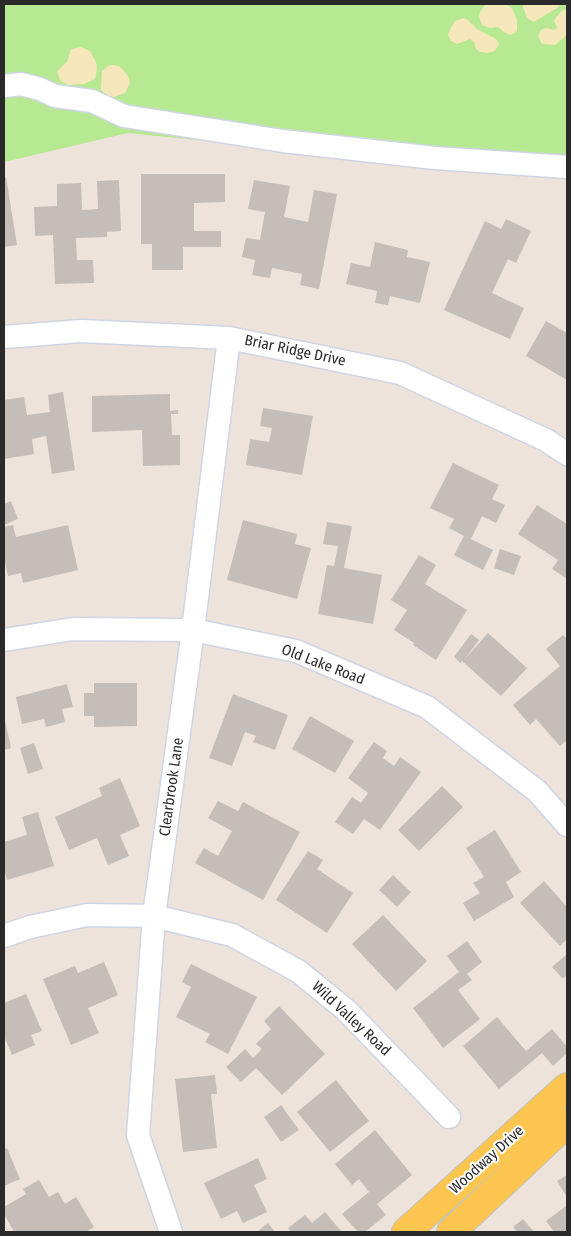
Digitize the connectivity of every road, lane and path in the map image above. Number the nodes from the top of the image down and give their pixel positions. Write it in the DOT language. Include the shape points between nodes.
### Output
graph roads {
  1 [pos="4,86"];
  2 [pos="567,168"];
  3 [pos="4,337"];
  4 [pos="229,338"];
  5 [pos="567,454"];
  6 [pos="194,630"];
  7 [pos="4,640"];
  8 [pos="567,825"];
  9 [pos="154,916"];
  10 [pos="4,936"];
  11 [pos="567,1087"];
  12 [pos="450,1117"];
  13 [pos="567,1123"];
  14 [pos="171,1232"];
  15 [pos="406,1232"];
  16 [pos="450,1232"];
  1 -- 2 [label="street" via="22,84 55,96 92,101 124,116 254,137 436,158"];
  3 -- 4 [label="street, Briar Ridge Drive" via="81,331"];
  4 -- 5 [label="street, Briar Ridge Drive" via="400,373 546,440"];
  4 -- 6 [label="street, Clearbrook Lane"];
  6 -- 7 [label="street, Old Lake Road" via="73,629"];
  6 -- 8 [label="street, Old Lake Road" via="296,652 427,707 536,791"];
  6 -- 9 [label="street, Clearbrook Lane"];
  9 -- 10 [label="street, Wild Valley Road" via="87,915"];
  9 -- 12 [label="street, Wild Valley Road" via="232,935 298,971 346,1010"];
  9 -- 14 [label="street, Clearbrook Lane" via="138,1135"];
  11 -- 15 [label="main road, Woodway Drive"];
  13 -- 16 [label="main road, Woodway Drive"];
}
